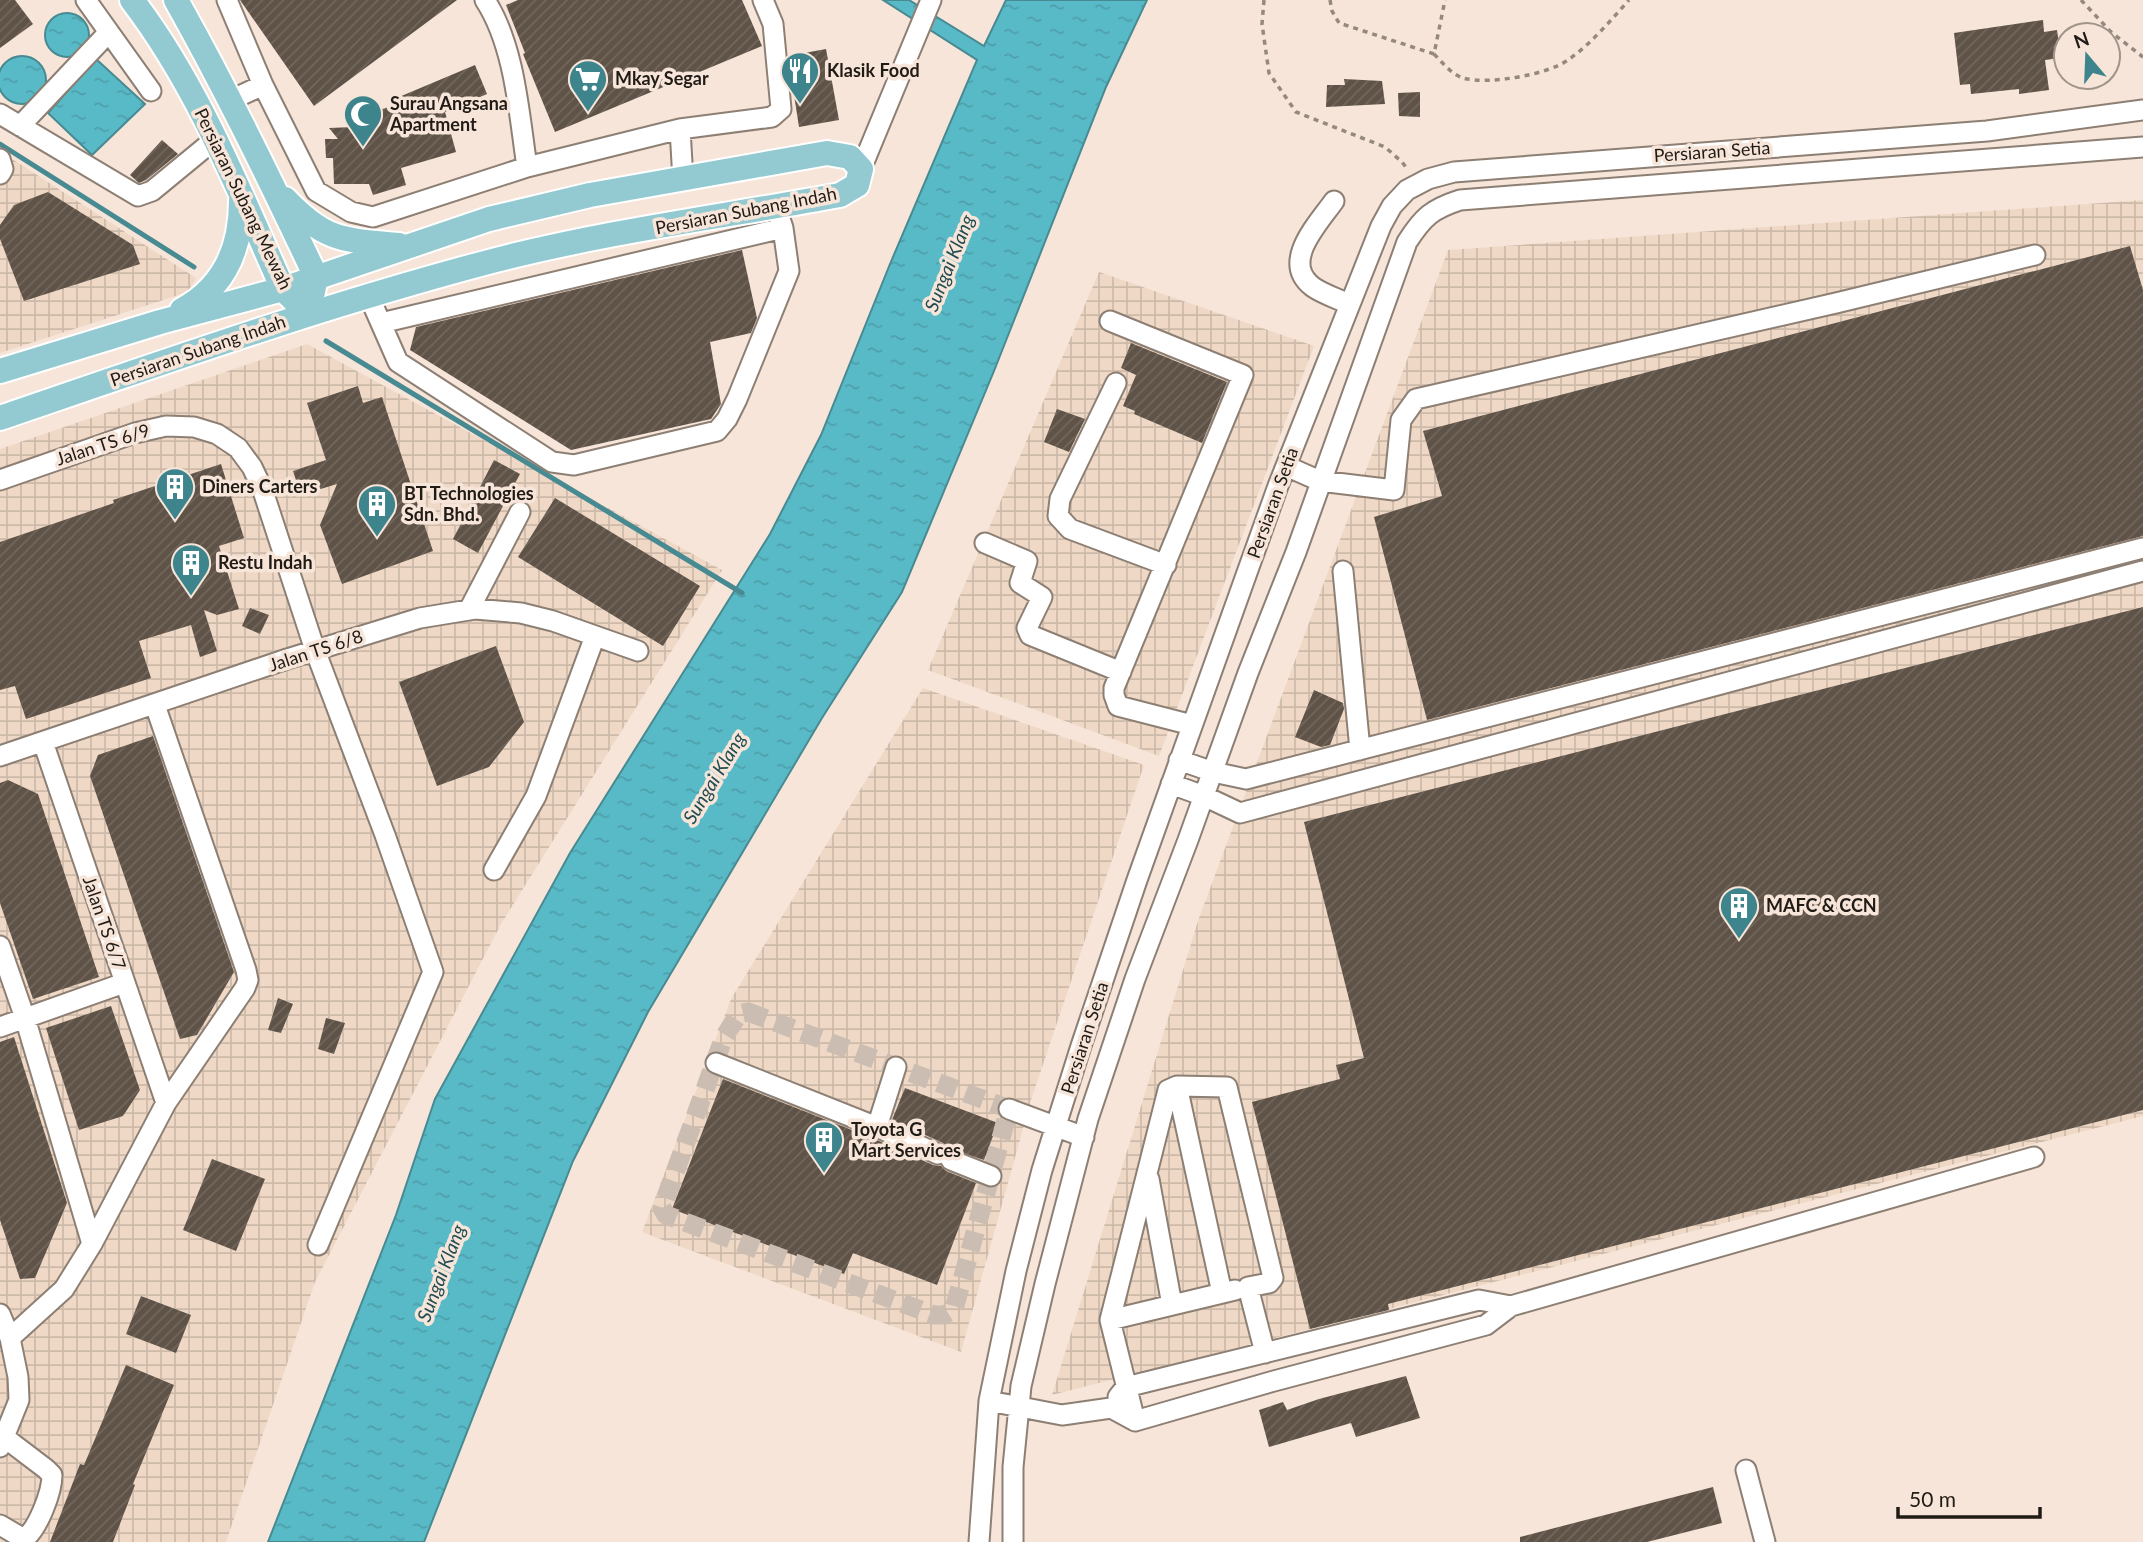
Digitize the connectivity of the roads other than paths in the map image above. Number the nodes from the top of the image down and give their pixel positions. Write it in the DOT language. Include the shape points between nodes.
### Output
graph roads {
  1 [pos="86,0"];
  2 [pos="132,0"];
  3 [pos="176,0"];
  4 [pos="227,0"];
  5 [pos="485,0"];
  6 [pos="763,0"];
  7 [pos="931,0"];
  8 [pos="109,32"];
  9 [pos="263,85"];
  10 [pos="151,91"];
  11 [pos="231,100"];
  12 [pos="2143,110"];
  13 [pos="0,114"];
  14 [pos="20,126"];
  15 [pos="680,129"];
  16 [pos="214,140"];
  17 [pos="2143,147"];
  18 [pos="0,159"];
  19 [pos="527,167"];
  20 [pos="861,169"];
  21 [pos="0,174"];
  22 [pos="683,180"];
  23 [pos="1417,185"];
  24 [pos="275,188"];
  25 [pos="241,195"];
  26 [pos="1334,201"];
  27 [pos="1431,213"];
  28 [pos="780,218"];
  29 [pos="410,246"];
  30 [pos="2035,255"];
  31 [pos="316,277"];
  32 [pos="283,289"];
  33 [pos="368,294"];
  34 [pos="1349,304"];
  35 [pos="308,314"];
  36 [pos="1110,321"];
  37 [pos="160,322"];
  38 [pos="381,323"];
  39 [pos="0,371"];
  40 [pos="1116,383"];
  41 [pos="0,418"];
  42 [pos="1286,466"];
  43 [pos="0,480"];
  44 [pos="1320,481"];
  45 [pos="520,512"];
  46 [pos="985,543"];
  47 [pos="2143,548"];
  48 [pos="1166,565"];
  49 [pos="1343,571"];
  50 [pos="2143,571"];
  51 [pos="469,610"];
  52 [pos="595,636"];
  53 [pos="315,650"];
  54 [pos="638,651"];
  55 [pos="1121,672"];
  56 [pos="155,705"];
  57 [pos="1192,725"];
  58 [pos="43,742"];
  59 [pos="1360,750"];
  60 [pos="0,756"];
  61 [pos="1180,760"];
  62 [pos="1213,772"];
  63 [pos="1171,784"];
  64 [pos="1204,796"];
  65 [pos="494,870"];
  66 [pos="0,946"];
  67 [pos="124,983"];
  68 [pos="25,1018"];
  69 [pos="0,1027"];
  70 [pos="716,1063"];
  71 [pos="896,1067"];
  72 [pos="1177,1086"];
  73 [pos="166,1103"];
  74 [pos="1009,1109"];
  75 [pos="877,1127"];
  76 [pos="1056,1127"];
  77 [pos="1084,1137"];
  78 [pos="2034,1157"];
  79 [pos="1148,1172"];
  80 [pos="991,1176"];
  81 [pos="92,1244"];
  82 [pos="318,1245"];
  83 [pos="1248,1287"];
  84 [pos="1222,1293"];
  85 [pos="1172,1306"];
  86 [pos="1511,1306"];
  87 [pos="0,1314"];
  88 [pos="1110,1320"];
  89 [pos="10,1338"];
  90 [pos="1265,1353"];
  91 [pos="1126,1387"];
  92 [pos="989,1401"];
  93 [pos="1019,1407"];
  94 [pos="1111,1408"];
  95 [pos="1135,1421"];
  96 [pos="2,1442"];
  97 [pos="1746,1469"];
  98 [pos="0,1525"];
  99 [pos="979,1542"];
  100 [pos="1013,1542"];
  101 [pos="1765,1542"];
  1 -- 8 [label="street"];
  2 -- 16 [label="main road, Persiaran Subang Mewah" via="185,82"];
  3 -- 11 [label="main road, Persiaran Subang Mewah"];
  4 -- 9 [label="street"];
  5 -- 19 [label="street" via="501,33 515,86"];
  6 -- 15 [label="street" via="773,24 781,109 772,117"];
  7 -- 20 [label="street"];
  8 -- 10 [label="street"];
  8 -- 14 [label="street"];
  9 -- 11 [label="street"];
  9 -- 19 [label="street" via="316,191 351,212 373,217"];
  11 -- 24 [label="main road, Persiaran Subang Mewah"];
  12 -- 23 [label="street, Persiaran Setia" via="1987,131 1454,172"];
  13 -- 14 [label="street"];
  14 -- 16 [label="street" via="138,197 152,191"];
  15 -- 19 [label="street"];
  15 -- 22 [label="street"];
  16 -- 25 [label="main road, Persiaran Subang Mewah"];
  17 -- 27 [label="street, Persiaran Setia" via="1460,200"];
  18 -- 21 [label="street"];
  20 -- 22 [label="main road, Persiaran Subang Indah" via="850,157 827,153"];
  20 -- 28 [label="main road, Persiaran Subang Indah" via="857,185 841,195"];
  22 -- 29 [label="main road, Persiaran Subang Indah" via="514,213"];
  23 -- 27 [label="street"];
  23 -- 34 [label="street, Persiaran Setia" via="1392,206"];
  24 -- 29 [label="main road" via="325,233"];
  24 -- 31 [label="main road, Persiaran Subang Mewah"];
  25 -- 32 [label="main road, Persiaran Subang Mewah"];
  25 -- 37 [label="main road" via="241,224 232,255 215,286"];
  26 -- 34 [label="street" via="1299,254 1300,272 1312,287"];
  27 -- 44 [label="street, Persiaran Setia" via="1407,242"];
  28 -- 33 [label="main road, Persiaran Subang Indah" via="595,239"];
  28 -- 38 [label="street"];
  28 -- 38 [label="street" via="789,271 727,419 717,431 574,465 552,462 398,362"];
  29 -- 31 [label="main road, Persiaran Subang Indah"];
  30 -- 44 [label="street" via="1416,399 1401,420 1394,490"];
  31 -- 32 [label="main road, Persiaran Subang Indah"];
  31 -- 35 [label="main road, Persiaran Subang Mewah"];
  32 -- 35 [label="main road, Persiaran Subang Mewah"];
  32 -- 37 [label="main road, Persiaran Subang Indah"];
  33 -- 35 [label="main road, Persiaran Subang Indah"];
  33 -- 38 [label="street"];
  34 -- 42 [label="street, Persiaran Setia"];
  35 -- 41 [label="main road, Persiaran Subang Indah"];
  36 -- 48 [label="street" via="1243,375"];
  37 -- 39 [label="main road, Persiaran Subang Indah"];
  40 -- 48 [label="street" via="1060,499 1058,516 1070,528"];
  42 -- 44 [label="street"];
  42 -- 57 [label="street, Persiaran Setia"];
  43 -- 53 [label="street, Jalan TS 6/9" via="166,426 217,434 238,448 262,488"];
  44 -- 62 [label="street, Persiaran Setia"];
  45 -- 51 [label="street"];
  46 -- 55 [label="street" via="1027,561 1020,583 1042,597 1027,628 1030,635"];
  47 -- 59 [label="street"];
  48 -- 55 [label="street"];
  49 -- 59 [label="street"];
  50 -- 64 [label="street" via="1240,813"];
  51 -- 52 [label="street, Jalan TS 6/8" via="521,613"];
  51 -- 53 [label="street, Jalan TS 6/8" via="420,618"];
  52 -- 54 [label="street, Jalan TS 6/8"];
  52 -- 65 [label="street" via="536,796"];
  53 -- 56 [label="street, Jalan TS 6/8"];
  53 -- 82 [label="street, Jalan TS 6/9" via="433,972"];
  55 -- 57 [label="street" via="1114,688 1118,706"];
  56 -- 58 [label="street, Jalan TS 6/8"];
  56 -- 73 [label="street" via="248,980"];
  57 -- 61 [label="street, Persiaran Setia"];
  58 -- 60 [label="street, Jalan TS 6/8"];
  58 -- 67 [label="street, Jalan TS 6/7"];
  59 -- 62 [label="street" via="1246,779"];
  61 -- 62 [label="street"];
  61 -- 63 [label="street, Persiaran Setia"];
  62 -- 64 [label="street, Persiaran Setia"];
  63 -- 64 [label="street"];
  63 -- 76 [label="street, Persiaran Setia"];
  64 -- 77 [label="street, Persiaran Setia" via="1135,979"];
  66 -- 68 [label="street"];
  67 -- 68 [label="street"];
  67 -- 73 [label="street, Jalan TS 6/7"];
  68 -- 69 [label="street"];
  68 -- 81 [label="street"];
  70 -- 75 [label="street"];
  71 -- 75 [label="street"];
  72 -- 79 [label="street" via="1168,1090"];
  72 -- 83 [label="street" via="1227,1087 1273,1278"];
  72 -- 84 [label="street"];
  73 -- 81 [label="street"];
  74 -- 76 [label="street"];
  75 -- 80 [label="street"];
  76 -- 77 [label="street"];
  76 -- 92 [label="street, Persiaran Setia" via="1016,1271"];
  77 -- 93 [label="street, Persiaran Setia" via="1045,1284"];
  78 -- 86 [label="street"];
  79 -- 85 [label="street"];
  79 -- 88 [label="street"];
  81 -- 89 [label="street" via="64,1289"];
  83 -- 84 [label="street"];
  83 -- 90 [label="street"];
  84 -- 85 [label="street"];
  85 -- 88 [label="street"];
  86 -- 90 [label="street" via="1479,1300"];
  86 -- 95 [label="street" via="1486,1325"];
  87 -- 89 [label="street"];
  88 -- 91 [label="street"];
  89 -- 96 [label="street" via="19,1401"];
  90 -- 91 [label="street"];
  91 -- 94 [label="street"];
  91 -- 95 [label="street"];
  92 -- 93 [label="street"];
  92 -- 99 [label="street, Persiaran Setia"];
  93 -- 94 [label="street" via="1062,1415"];
  93 -- 100 [label="street, Persiaran Setia"];
  94 -- 95 [label="street"];
  96 -- 98 [label="street" via="46,1469 52,1475 52,1485 32,1533 24,1539"];
  97 -- 101 [label="street"];
}
